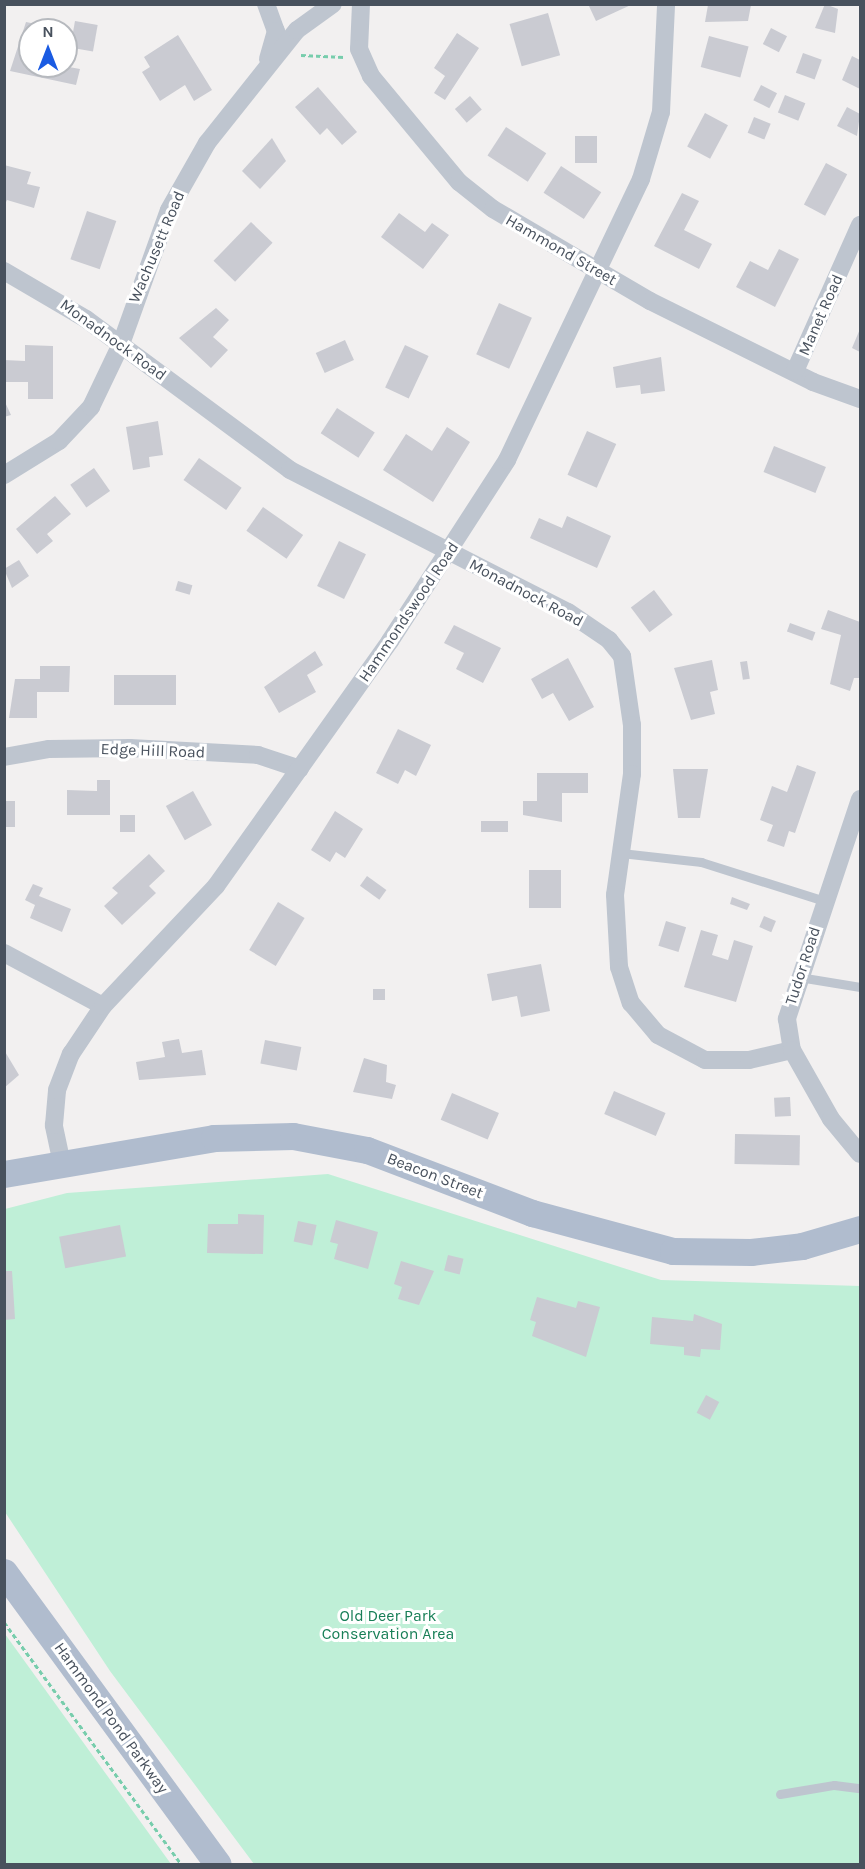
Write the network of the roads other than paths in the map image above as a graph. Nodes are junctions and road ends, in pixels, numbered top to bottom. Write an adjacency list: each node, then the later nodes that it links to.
1 (266, 4): 5 (street, Wachusett Road)
2 (333, 4): 5 (street, Wachusett Road)
3 (361, 4): 8 (street, Hammond Street)
4 (666, 4): 8 (street, Hammondswood Road)
5 (265, 67): 9 (street, Wachusett Road)
6 (861, 225): 10 (street, Manet Road)
7 (4, 271): 9 (street, Monadnock Road)
8 (599, 273): 10 (street, Hammond Street); 13 (street, Hammondswood Road)
9 (121, 344): 12 (street, Wachusett Road); 13 (street, Monadnock Road)
10 (795, 371): 11 (street, Hammond Street)
11 (861, 399)
12 (4, 475)
13 (451, 553): 15 (street, Hammondswood Road); 17 (street, Monadnock Road)
14 (4, 757): 15 (street, Edge Hill Road)
15 (300, 769): 22 (street, Hammondswood Road)
16 (861, 799): 18 (street, Tudor Road)
17 (621, 853): 18 (lane); 23 (street, Monadnock Road)
18 (825, 901): 20 (street, Tudor Road)
19 (4, 953): 22 (street)
20 (799, 977): 21 (lane); 23 (street, Tudor Road)
21 (861, 987)
22 (103, 1006): 25 (street, Hammondswood Road)
23 (792, 1050): 24 (street, Tudor Road)
24 (861, 1154)
25 (62, 1164): 26 (main road, Beacon Street); 27 (main road, Beacon Street)
26 (4, 1174)
27 (861, 1229)
28 (4, 1572): 31 (main road, Hammond Pond Parkway)
29 (861, 1788): 30 (lane)
30 (780, 1794)
31 (218, 1864)

